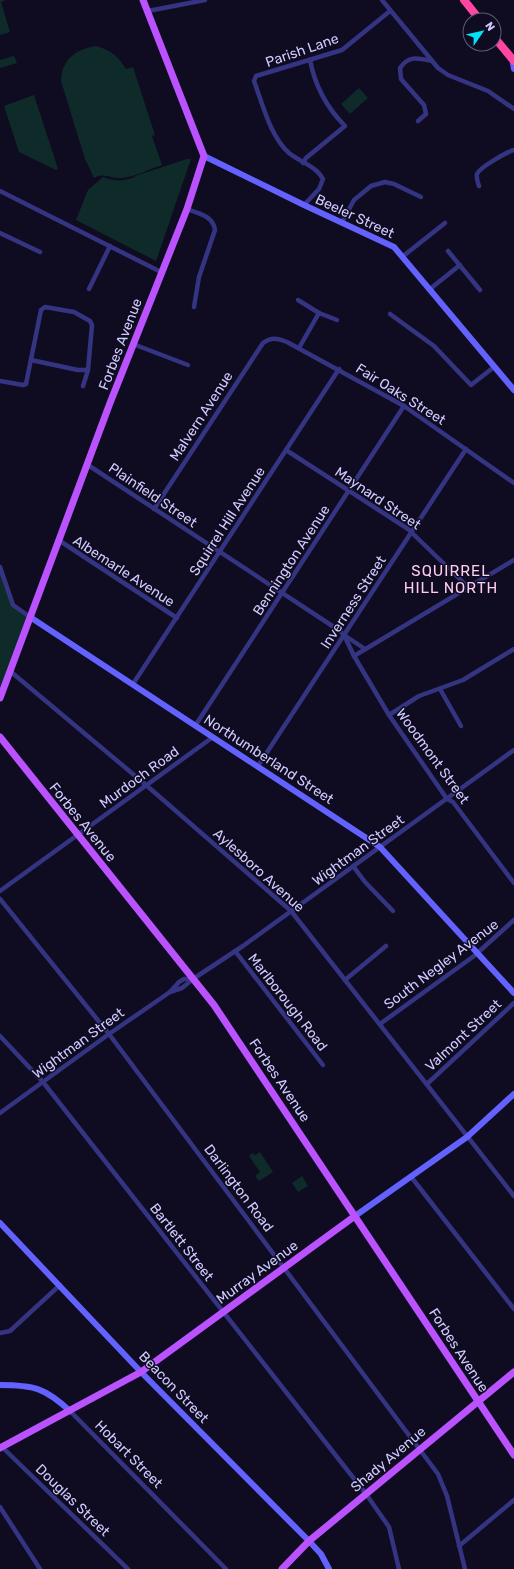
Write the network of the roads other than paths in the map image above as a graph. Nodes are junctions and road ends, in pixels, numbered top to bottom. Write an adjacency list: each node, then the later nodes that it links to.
1 (143, 0): 5 (main road)
2 (205, 0): 5 (street)
3 (382, 0): 6 (street)
4 (464, 0): 7 (highway)
5 (148, 11): 16 (main road)
6 (390, 11): 10 (street, Parish Lane); 11 (street)
7 (474, 12)
8 (502, 46): 9 (highway)
9 (513, 59): 12 (street)
10 (310, 60): 17 (street); 17 (street, Parish Lane)
11 (432, 61): 13 (street); 14 (street)
12 (514, 69)
13 (514, 109)
14 (418, 121)
15 (514, 150): 18 (street)
16 (204, 156): 21 (street, Beeler Street); 22 (main road, Forbes Avenue)
17 (303, 163): 21 (street)
18 (479, 186)
19 (0, 191): 26 (street)
20 (421, 197): 23 (street)
21 (304, 205): 23 (street, Beeler Street)
22 (186, 209): 31 (main road, Forbes Avenue); 36 (street)
23 (342, 222): 29 (street, Beeler Street)
24 (445, 223): 29 (street)
25 (0, 234): 28 (street)
26 (110, 246): 31 (street); 32 (street)
27 (448, 251): 30 (street)
28 (40, 252)
29 (402, 257): 33 (street, Beeler Street)
30 (460, 265): 33 (street); 34 (street)
31 (162, 272): 41 (main road, Forbes Avenue)
32 (89, 289)
33 (430, 289): 45 (street, Beeler Street)
34 (480, 290)
35 (298, 300): 37 (street)
36 (194, 307)
37 (319, 314): 39 (street); 42 (street)
38 (390, 314): 45 (street)
39 (337, 320)
40 (270, 338): 42 (street, Fair Oaks Street); 57 (street, Malvern Avenue)
41 (133, 344): 44 (street); 54 (main road, Forbes Avenue)
42 (299, 348): 46 (street, Fair Oaks Street)
43 (31, 360): 47 (street); 47 (street); 48 (street)
44 (188, 365)
45 (494, 367): 50 (street, Beeler Street)
46 (339, 369): 51 (street, Fair Oaks Street); 53 (street, Squirrel Hill Avenue)
47 (88, 370): 49 (street)
48 (0, 381)
49 (83, 386)
50 (514, 390)
51 (404, 406): 52 (street, Fair Oaks Street); 56 (street, Bennington Avenue)
52 (466, 449): 55 (street, Fair Oaks Street); 58 (street, Inverness Street)
53 (286, 450): 56 (street, Maynard Street); 60 (street, Squirrel Hill Avenue)
54 (88, 465): 57 (street, Plainfield Street); 59 (main road, Forbes Avenue)
55 (514, 483)
56 (350, 490): 58 (street, Maynard Street); 64 (street, Bennington Avenue)
57 (154, 509): 60 (street, Plainfield Street)
58 (412, 532): 63 (street, Maynard Street); 67 (street, Inverness Street)
59 (60, 541): 65 (main road, Forbes Avenue); 66 (street, Albemarle Avenue)
60 (220, 553): 64 (street, Plainfield Street); 66 (street, Squirrel Hill Avenue)
61 (514, 560): 63 (street)
62 (0, 567): 65 (street, Northumberland Street)
63 (469, 588): 68 (street)
64 (283, 593): 67 (street, Plainfield Street); 76 (street, Bennington Avenue)
65 (30, 617): 71 (main road, Forbes Avenue); 72 (street, Northumberland Street)
66 (177, 618): 72 (street, Squirrel Hill Avenue)
67 (344, 635): 68 (street, Plainfield Street); 70 (street, Woodmont Street); 81 (street, Inverness Street)
68 (366, 649): 70 (street)
69 (514, 649): 73 (street)
70 (354, 656): 75 (street, Woodmont Street)
71 (10, 671): 74 (main road, Forbes Avenue); 82 (street, Aylesboro Avenue)
72 (133, 684): 76 (street, Northumberland Street)
73 (440, 689): 75 (street); 77 (street)
74 (1, 695)
75 (389, 715): 83 (street, Woodmont Street)
76 (195, 726): 79 (street, Northumberland Street)
77 (461, 726)
78 (0, 737): 84 (main road, Forbes Avenue)
79 (213, 737): 81 (street, Northumberland Street); 82 (street, Murdoch Road)
80 (514, 750): 83 (street, Wightman Street)
81 (258, 766): 85 (street, Northumberland Street)
82 (146, 785): 84 (street, Murdoch Road); 90 (street, Aylesboro Avenue)
83 (447, 798): 85 (street, Wightman Street); 87 (street, Woodmont Street)
84 (77, 834): 88 (street, Murdoch Road); 96 (main road, Forbes Avenue)
85 (380, 847): 86 (street, Wightman Street); 95 (street, Northumberland Street)
86 (354, 866): 90 (street, Wightman Street); 91 (street)
87 (514, 883)
88 (0, 891)
89 (0, 899): 101 (street, Darlington Road)
90 (291, 911): 94 (street, Wightman Street); 97 (street, Aylesboro Avenue)
91 (393, 911)
92 (514, 920): 95 (street, South Negley Avenue)
93 (386, 946): 97 (street)
94 (235, 951): 96 (street, Wightman Street); 103 (street, Marlborough Road)
95 (478, 953): 98 (street, Northumberland Street); 100 (street, South Negley Avenue)
96 (193, 979): 101 (street, Wightman Street); 111 (main road, Forbes Avenue)
97 (345, 980): 100 (street, Aylesboro Avenue)
98 (514, 993)
99 (514, 1003): 105 (street, Valmont Street)
100 (380, 1024): 105 (street, Aylesboro Avenue)
101 (109, 1034): 104 (street, Wightman Street); 113 (street, Darlington Road)
102 (0, 1036): 104 (street, Bartlett Street)
103 (323, 1065)
104 (43, 1082): 107 (street, Wightman Street); 116 (street, Bartlett Street)
105 (427, 1084): 108 (street, Aylesboro Avenue)
106 (514, 1094): 108 (street, Murray Avenue)
107 (0, 1113)
108 (467, 1137): 109 (street, Murray Avenue); 110 (street, Aylesboro Avenue)
109 (412, 1178): 111 (street, Murray Avenue); 115 (street)
110 (514, 1196)
111 (355, 1216): 113 (main road, Murray Avenue); 121 (main road, Forbes Avenue)
112 (0, 1223): 114 (street, Beacon Street)
113 (286, 1268): 116 (main road, Murray Avenue); 124 (street, Darlington Road)
114 (60, 1286): 117 (street); 118 (street, Beacon Street)
115 (514, 1309)
116 (224, 1313): 118 (main road, Murray Avenue); 126 (street, Bartlett Street)
117 (0, 1333)
118 (141, 1372): 122 (main road, Murray Avenue); 129 (street, Beacon Street)
119 (514, 1372): 121 (main road, Shady Avenue)
120 (0, 1385): 122 (street, Hobart Street)
121 (477, 1401): 124 (main road, Shady Avenue); 125 (main road, Forbes Avenue)
122 (70, 1411): 123 (main road, Murray Avenue); 133 (street, Hobart Street)
123 (1, 1448): 132 (street, Douglas Street)
124 (421, 1449): 126 (main road, Shady Avenue); 130 (street, Darlington Road)
125 (514, 1455)
126 (366, 1494): 129 (main road, Shady Avenue); 136 (street, Bartlett Street)
127 (514, 1500): 130 (street)
128 (0, 1507): 131 (street)
129 (309, 1541): 134 (main road, Shady Avenue); 135 (street, Beacon Street)
130 (459, 1546): 137 (street, Darlington Road)
131 (40, 1569)
132 (128, 1569)
133 (226, 1569)
134 (282, 1569)
135 (329, 1569)
136 (399, 1569)
137 (465, 1569)

